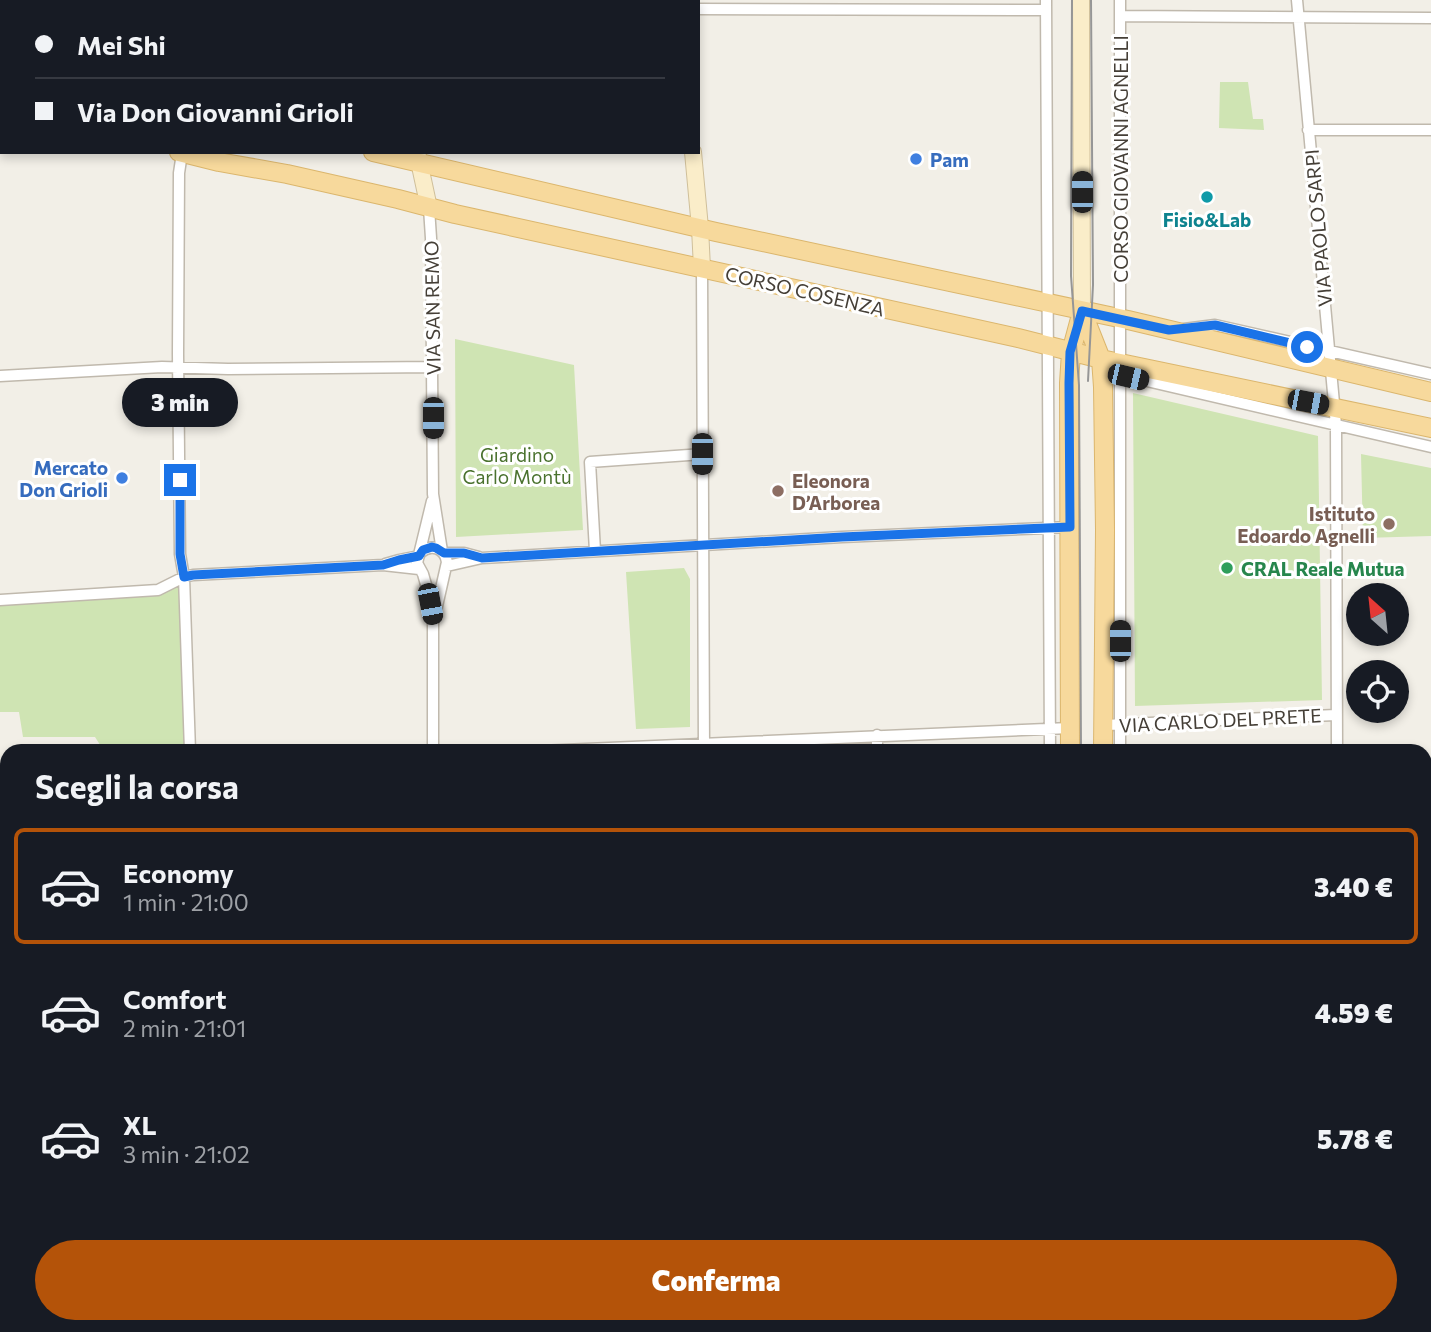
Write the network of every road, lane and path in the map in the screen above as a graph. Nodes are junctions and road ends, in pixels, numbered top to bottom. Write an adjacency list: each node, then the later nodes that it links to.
1 (1081, 0): 21 (main road, CORSO GIOVANNI AGNELLI)
2 (1120, 0): 7 (street, CORSO GIOVANNI AGNELLI)
3 (1297, 0): 8 (street, VIA PAOLO SARPI)
4 (866, 5): 5 (street); 6 (street)
5 (1046, 5): 20 (street, CORSO GIOVANNI AGNELLI)
6 (700, 9)
7 (1120, 16): 8 (street); 22 (street, CORSO GIOVANNI AGNELLI)
8 (1298, 16): 9 (street); 10 (street, VIA PAOLO SARPI)
9 (1431, 18)
10 (1308, 130): 11 (street); 24 (street, VIA PAOLO SARPI)
11 (1431, 130)
12 (181, 154): 27 (street)
13 (186, 154): 17 (main road, CORSO COSENZA)
14 (388, 154): 16 (main road, CORSO COSENZA)
15 (693, 154): 18 (main road)
16 (419, 158): 17 (main road, VIA SAN REMO); 18 (main road, CORSO COSENZA)
17 (429, 208): 19 (main road, CORSO COSENZA); 26 (street, VIA SAN REMO)
18 (701, 228): 19 (main road); 20 (main road, CORSO COSENZA)
19 (702, 268): 23 (main road, CORSO COSENZA); 34 (street)
20 (1047, 303): 21 (main road, CORSO COSENZA); 23 (street, CORSO GIOVANNI AGNELLI)
21 (1082, 311): 22 (main road, CORSO COSENZA); 23 (main road, CORSO GIOVANNI AGNELLI); 25 (main road, CORSO GIOVANNI AGNELLI)
22 (1120, 318): 24 (main road, CORSO COSENZA); 25 (street, CORSO GIOVANNI AGNELLI)
23 (1058, 349): 25 (main road, CORSO COSENZA); 36 (main road, CORSO GIOVANNI AGNELLI); 37 (street, CORSO GIOVANNI AGNELLI)
24 (1330, 361): 28 (street, CORSO COSENZA); 30 (main road, CORSO COSENZA); 31 (street, VIA PAOLO SARPI)
25 (1112, 365): 31 (main road, CORSO COSENZA); 38 (street, CORSO GIOVANNI AGNELLI); 38 (main road, CORSO GIOVANNI AGNELLI)
26 (432, 367): 27 (street); 35 (street, VIA SAN REMO)
27 (178, 368): 29 (street); 47 (street)
28 (1431, 374)
29 (0, 376)
30 (1431, 392)
31 (1335, 416): 32 (main road, CORSO COSENZA); 33 (street, CORSO COSENZA); 50 (street, VIA PAOLO SARPI)
32 (1431, 428)
33 (1431, 447)
34 (702, 454): 39 (street); 40 (street)
35 (433, 495): 41 (street, VIA SAN REMO); 42 (street, VIA SAN REMO)
36 (1070, 527): 37 (street); 52 (main road, CORSO GIOVANNI AGNELLI)
37 (1049, 528): 39 (street); 53 (street, CORSO GIOVANNI AGNELLI)
38 (1112, 530): 51 (main road, CORSO GIOVANNI AGNELLI)
39 (703, 545): 40 (street); 57 (street)
40 (595, 551): 43 (street)
41 (443, 552): 42 (street); 43 (street); 45 (street)
42 (420, 555): 44 (street); 46 (street)
43 (482, 558): 45 (street)
44 (383, 565): 46 (street); 47 (street)
45 (446, 567): 46 (street); 49 (street)
46 (421, 571): 49 (street)
47 (184, 577): 48 (street); 55 (street)
48 (0, 600)
49 (433, 621): 56 (street)
50 (1336, 715): 51 (street, VIA CARLO DEL PRETE); 64 (street, VIA PAOLO SARPI)
51 (1112, 725): 62 (main road, CORSO GIOVANNI AGNELLI); 63 (street, CORSO GIOVANNI AGNELLI)
52 (1070, 728): 53 (street); 61 (main road, CORSO GIOVANNI AGNELLI)
53 (1050, 729): 54 (street); 60 (street, CORSO GIOVANNI AGNELLI)
54 (877, 736): 58 (street); 59 (street)
55 (190, 744)
56 (433, 744)
57 (704, 744)
58 (751, 744)
59 (877, 744)
60 (1050, 744)
61 (1070, 744)
62 (1105, 744)
63 (1119, 744)
64 (1337, 744)

